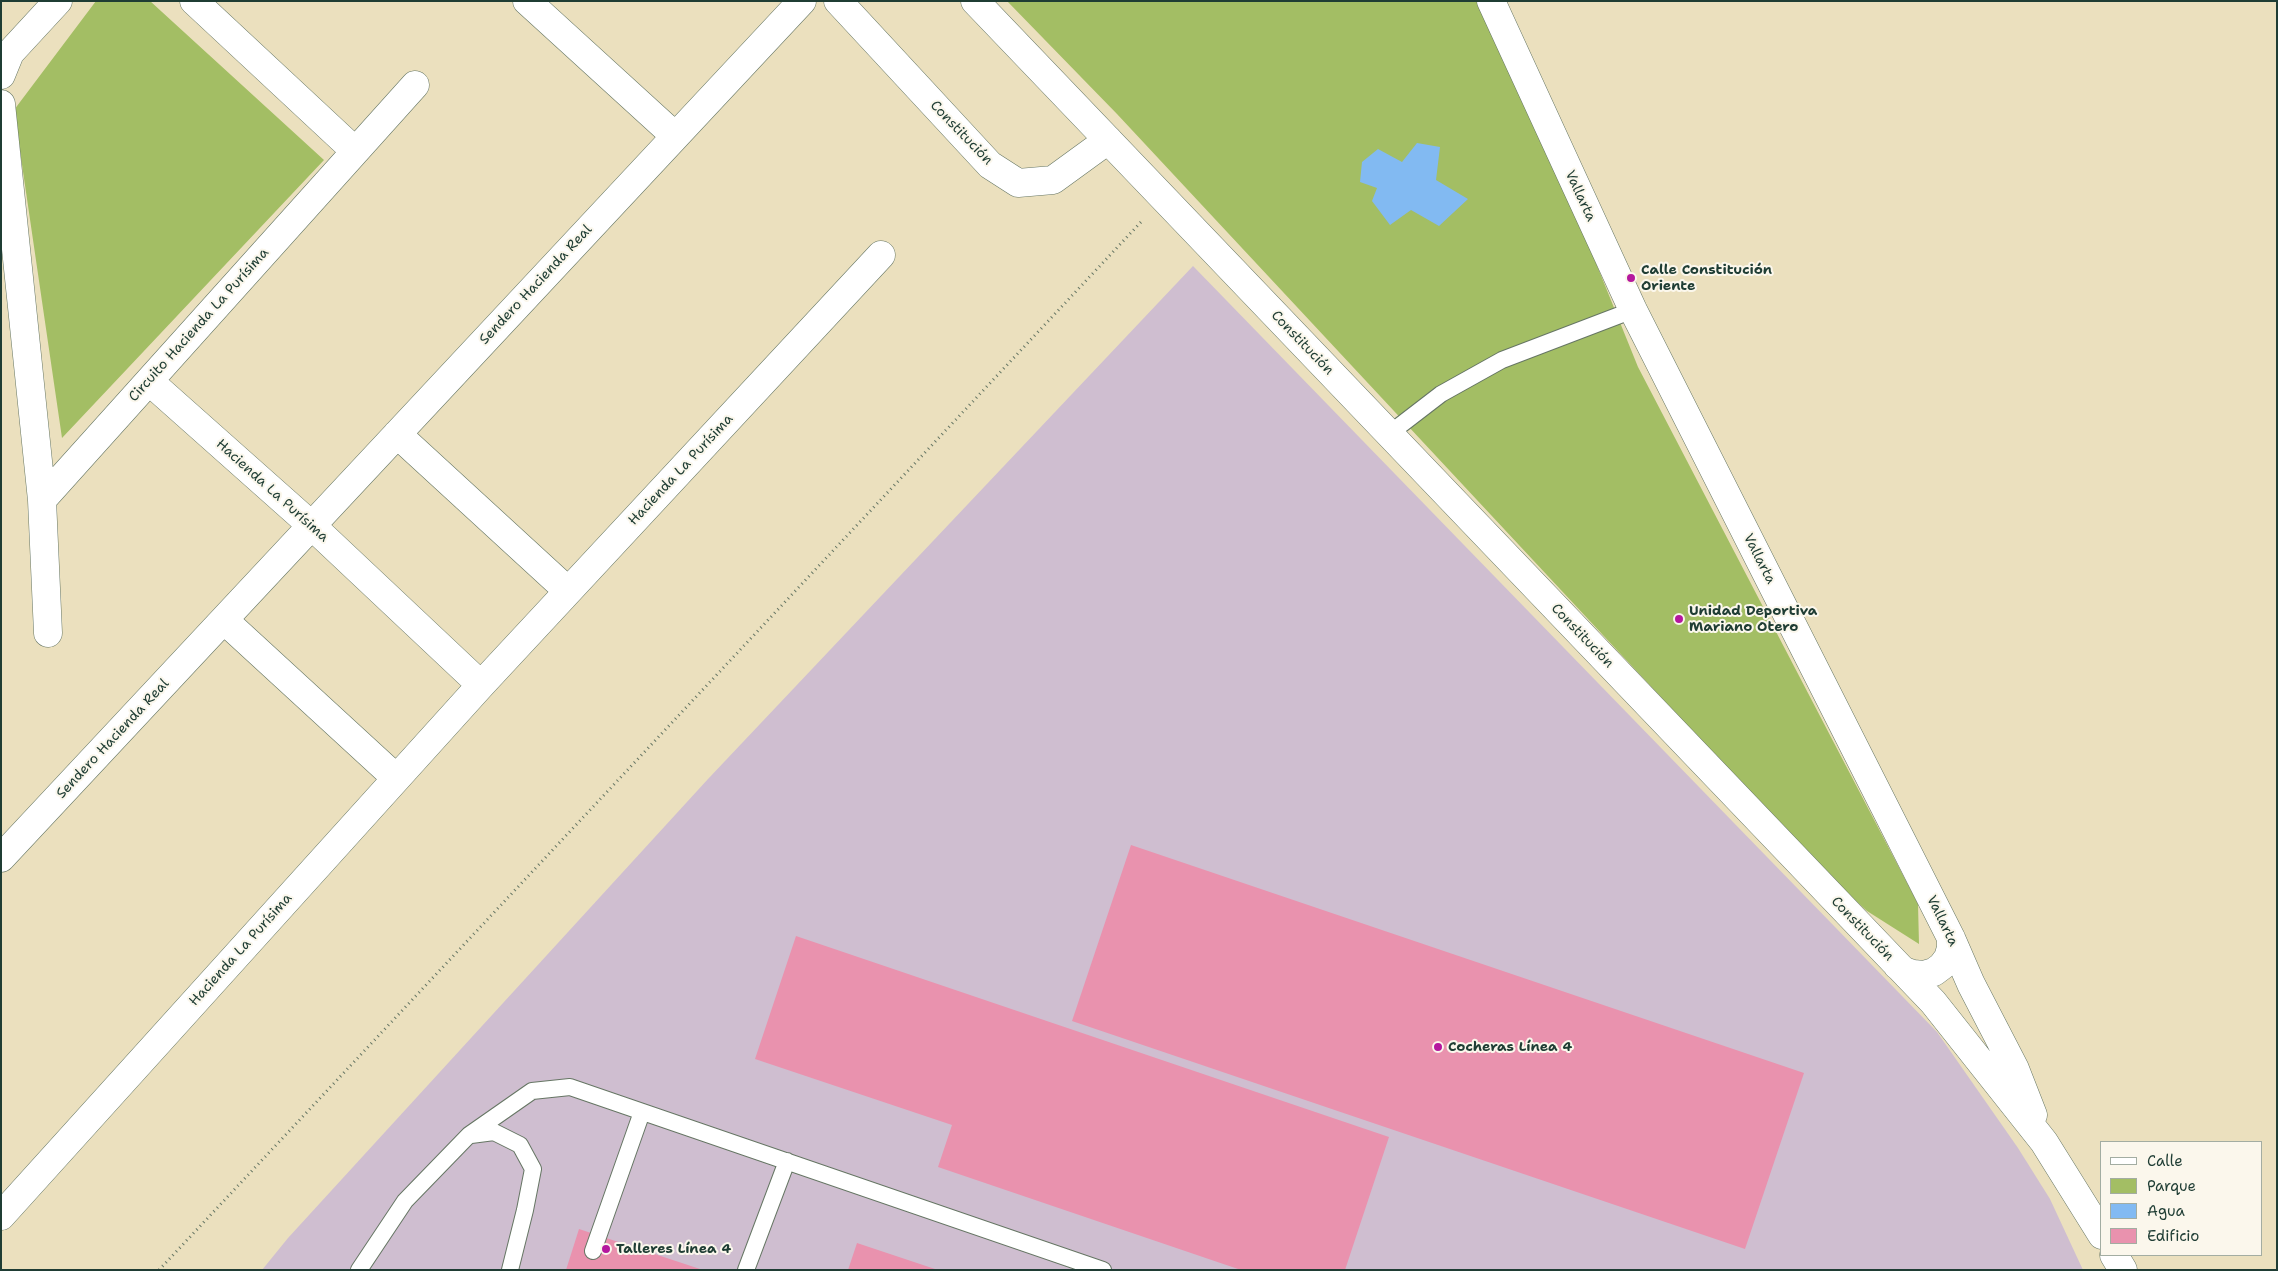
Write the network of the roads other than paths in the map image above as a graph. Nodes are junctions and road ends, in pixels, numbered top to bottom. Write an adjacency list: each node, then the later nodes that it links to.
1 (58, 1): 8 (street)
2 (194, 1): 13 (street)
3 (527, 1): 11 (street)
4 (802, 1): 11 (street, Sendero Hacienda Real)
5 (838, 1): 12 (street, Constitución)
6 (975, 1): 12 (street, Constitución)
7 (1491, 1): 15 (street, Vallarta)
8 (1, 75)
9 (415, 85): 13 (street, Circuito Hacienda La Purísima)
10 (1, 104): 19 (street)
11 (675, 136): 17 (street, Sendero Hacienda Real)
12 (1108, 140): 18 (street, Constitución)
13 (355, 151): 16 (street, Circuito Hacienda La Purísima)
14 (881, 255): 21 (street, Hacienda La Purísima)
15 (1633, 310): 18 (lane); 27 (street, Vallarta)
16 (150, 381): 19 (street, Circuito Hacienda La Purísima); 20 (street, Hacienda La Purísima)
17 (397, 434): 20 (street, Sendero Hacienda Real); 21 (street)
18 (1389, 434): 28 (street, Constitución)
19 (42, 500): 23 (street)
20 (311, 525): 22 (street, Sendero Hacienda Real); 24 (street, Hacienda La Purísima)
21 (568, 591): 24 (street, Hacienda La Purísima)
22 (224, 620): 25 (street); 26 (street, Sendero Hacienda Real)
23 (48, 633)
24 (481, 685): 25 (street, Hacienda La Purísima)
25 (396, 778): 33 (street, Hacienda La Purísima)
26 (1, 858)
27 (1951, 938): 28 (street); 31 (street, Vallarta)
28 (1896, 964): 31 (street, Constitución)
29 (642, 1112): 30 (lane); 32 (lane); 35 (lane)
30 (469, 1135): 37 (lane); 38 (lane)
31 (2044, 1142): 34 (street)
32 (787, 1161): 39 (lane); 40 (lane)
33 (1, 1216)
34 (2100, 1232)
35 (593, 1251)
36 (2115, 1256): 41 (street)
37 (359, 1270)
38 (510, 1270)
39 (746, 1270)
40 (1103, 1270)
41 (2124, 1270)

